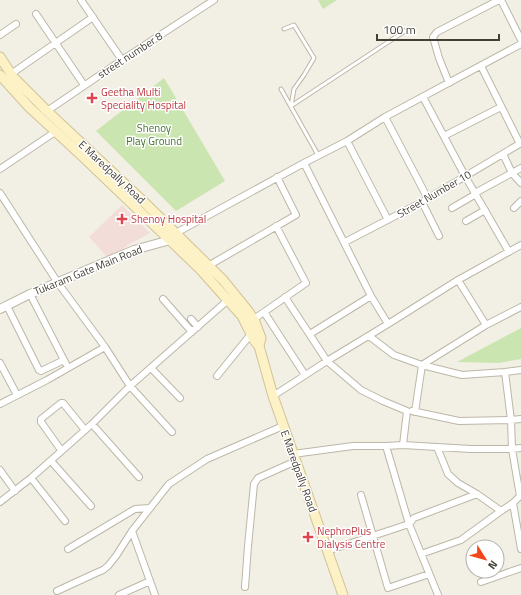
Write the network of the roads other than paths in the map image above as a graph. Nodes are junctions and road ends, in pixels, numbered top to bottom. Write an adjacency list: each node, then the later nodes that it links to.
1 (81, 0): 5 (street)
2 (214, 0): 14 (street, street number 8)
3 (500, 0): 10 (street); 18 (street)
4 (36, 14): 11 (street)
5 (93, 17): 11 (street); 14 (street)
6 (16, 24): 9 (street)
7 (284, 29): 22 (lane)
8 (408, 29): 22 (lane)
9 (0, 35)
10 (521, 40)
11 (55, 43): 16 (street); 19 (street)
12 (521, 44): 15 (street)
13 (0, 57): 16 (main road, E Maredpally Road)
14 (122, 60): 19 (street, street number 8)
15 (481, 66): 18 (street); 23 (street)
16 (11, 74): 24 (main road, E Maredpally Road)
17 (0, 75): 26 (main road, E Maredpally Road)
18 (449, 83): 21 (street)
19 (84, 85): 24 (street, street number 8)
20 (281, 89): 22 (lane)
21 (423, 97): 25 (street); 27 (street)
22 (291, 106): 31 (lane)
23 (502, 107): 27 (street); 29 (street)
24 (47, 111): 35 (main road, E Maredpally Road)
25 (385, 117): 28 (street); 42 (street)
26 (55, 132): 34 (street); 35 (main road, E Maredpally Road)
27 (444, 136): 37 (street)
28 (347, 140): 31 (street); 48 (street)
29 (520, 144): 30 (street, Street Number 10)
30 (503, 154): 36 (street); 37 (street, Street Number 10)
31 (318, 155): 32 (street)
32 (304, 162): 38 (street); 53 (street)
33 (521, 168): 36 (street)
34 (0, 169)
35 (107, 173): 51 (main road, E Maredpally Road)
36 (512, 173): 39 (street); 40 (street)
37 (465, 176): 40 (street); 42 (street, Street Number 10)
38 (277, 177): 50 (street); 51 (street)
39 (521, 183)
40 (475, 194): 45 (street); 47 (street)
41 (1, 197): 58 (street)
42 (428, 199): 43 (street, Street Number 10)
43 (422, 202): 48 (street, Street Number 10); 52 (street)
44 (521, 202): 46 (street)
45 (452, 208)
46 (514, 208)
47 (484, 210): 49 (street); 55 (street)
48 (388, 220): 53 (street, Street Number 10)
49 (466, 221)
50 (276, 226): 56 (street); 61 (street)
51 (173, 236): 56 (main road, E Maredpally Road); 58 (street, Tukaram Gate Main Road); 63 (main road, E Maredpally Road)
52 (439, 236)
53 (345, 242): 60 (street)
54 (521, 245): 55 (street)
55 (508, 252): 57 (street)
56 (208, 266): 67 (main road, E Maredpally Road)
57 (458, 280): 68 (street); 69 (street)
58 (58, 282): 59 (street, Tukaram Gate Main Road); 75 (street)
59 (30, 294): 64 (street, Tukaram Gate Main Road); 76 (street)
60 (372, 296): 68 (street); 72 (street)
61 (285, 297): 66 (street); 72 (street)
62 (163, 299): 70 (street)
63 (228, 300): 70 (street); 71 (main road, E Maredpally Road)
64 (4, 307): 76 (street)
65 (521, 307): 69 (street)
66 (264, 312): 67 (street); 84 (street)
67 (254, 319): 74 (main road, E Maredpally Road)
68 (388, 324): 73 (street)
69 (486, 325): 79 (street)
70 (190, 330): 81 (street)
71 (251, 334): 74 (main road, E Maredpally Road); 85 (street)
72 (310, 334): 77 (street)
73 (368, 336): 77 (street); 79 (street)
74 (259, 346): 88 (main road, E Maredpally Road)
75 (105, 347): 80 (street); 86 (street)
76 (64, 360): 80 (street)
77 (327, 361): 84 (street); 91 (street)
78 (0, 363): 87 (street)
79 (422, 365): 83 (street); 92 (street)
80 (68, 368): 87 (street)
81 (150, 368): 86 (street); 89 (street)
82 (521, 370): 83 (street)
83 (505, 372): 94 (street)
84 (305, 375): 88 (street)
85 (217, 376)
86 (130, 386): 95 (street); 98 (street)
87 (17, 395): 90 (street)
88 (273, 396): 96 (main road, E Maredpally Road)
89 (180, 398)
90 (0, 404)
91 (407, 411): 92 (street); 99 (street)
92 (415, 412): 94 (street)
93 (521, 419): 94 (street)
94 (511, 420): 103 (street)
95 (92, 424): 97 (street); 108 (street)
96 (283, 426): 105 (main road, E Maredpally Road); 117 (street)
97 (85, 430): 104 (street); 104 (street)
98 (172, 432)
99 (403, 445): 100 (street); 101 (street)
100 (386, 446): 105 (street); 120 (street)
101 (438, 447): 103 (street); 111 (street)
102 (521, 448): 103 (street)
103 (512, 449): 113 (street)
104 (62, 450): 106 (street)
105 (294, 458): 125 (main road, E Maredpally Road); 131 (street)
106 (51, 461): 109 (street); 116 (street)
107 (0, 470): 110 (street)
108 (139, 477)
109 (31, 478): 110 (street); 119 (street)
110 (15, 491): 114 (street)
111 (477, 494): 118 (street); 120 (street)
112 (361, 495): 122 (street)
113 (521, 495): 115 (street)
114 (0, 502)
115 (513, 503): 118 (street); 124 (street)
116 (91, 506)
117 (150, 508): 121 (street); 123 (street)
118 (501, 511): 126 (street)
119 (65, 521)
120 (409, 524): 122 (street); 126 (street)
121 (132, 531): 129 (street); 132 (street)
122 (373, 537): 125 (street); 128 (street)
123 (68, 549)
124 (521, 549)
125 (327, 551): 135 (main road, E Maredpally Road)
126 (421, 554): 128 (street)
127 (521, 568): 130 (street)
128 (429, 574): 136 (street)
129 (150, 581): 133 (street); 134 (street)
130 (481, 582)
131 (245, 587)
132 (57, 591)
133 (154, 594)
134 (119, 595)
135 (343, 595)
136 (438, 595)

